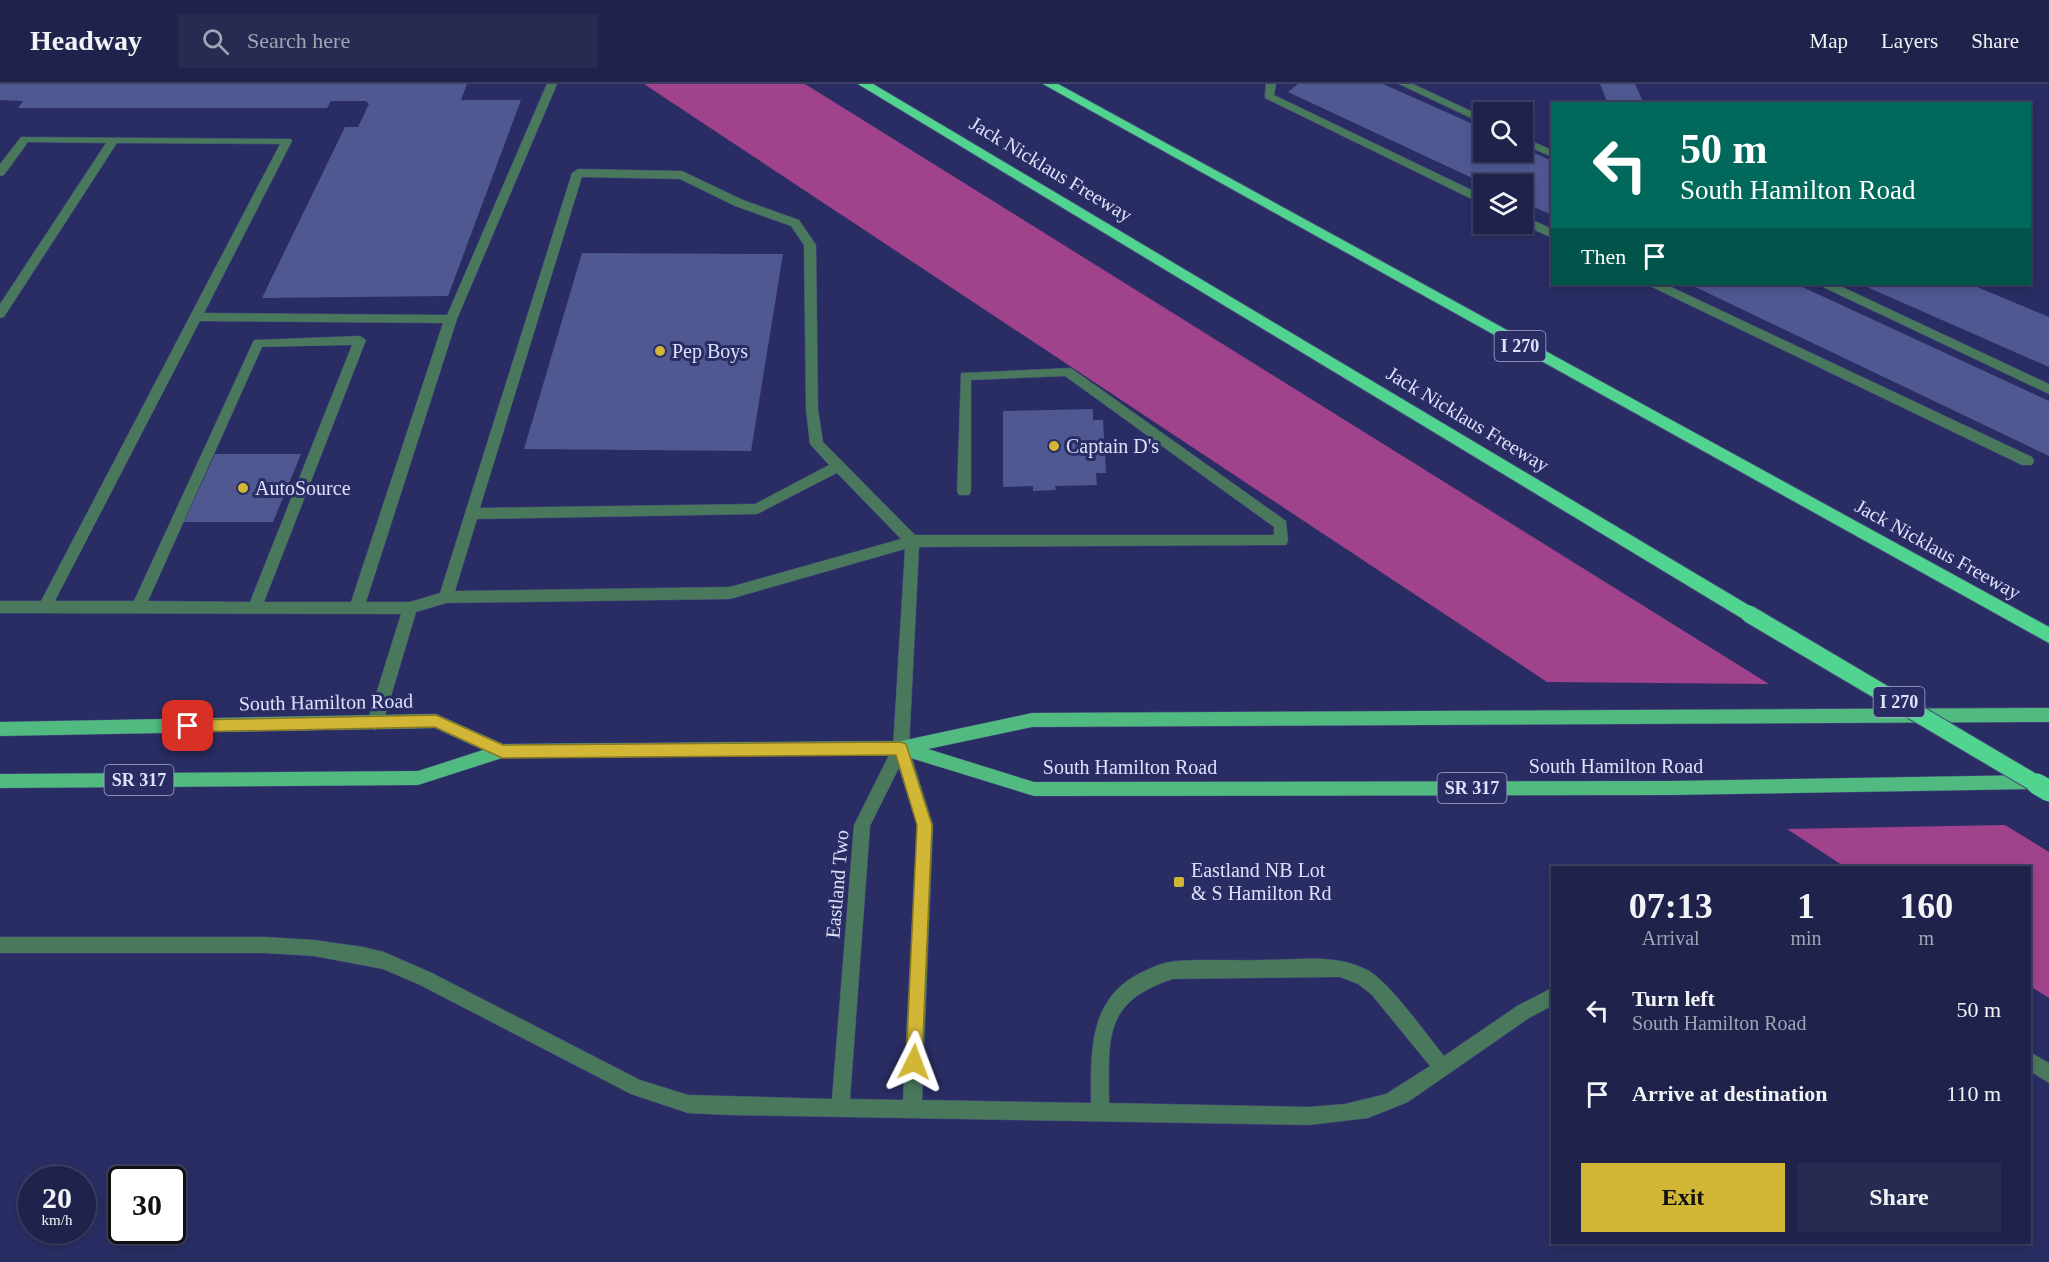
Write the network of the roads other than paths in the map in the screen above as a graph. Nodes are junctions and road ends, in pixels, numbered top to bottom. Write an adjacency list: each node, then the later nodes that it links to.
1 (552, 84): 18 (street)
2 (864, 84): 40 (highway, Jack Nicklaus Freeway / I 270, bridge)
3 (1049, 84): 32 (highway, Jack Nicklaus Freeway / I 270)
4 (1271, 84): 11 (street)
5 (1404, 84): 6 (street)
6 (1473, 116)
7 (114, 139): 10 (street); 16 (street); 17 (street)
8 (1533, 145): 9 (street)
9 (1551, 154)
10 (0, 172)
11 (1473, 196)
12 (1533, 224): 13 (street)
13 (1551, 234)
14 (1658, 285): 20 (street)
15 (1829, 285): 19 (street)
16 (0, 315)
17 (196, 316): 18 (street); 29 (street)
18 (451, 319): 30 (street)
19 (2049, 389)
20 (2027, 461)
21 (838, 466): 23 (street); 23 (street); 24 (street)
22 (964, 491): 24 (street)
23 (472, 514): 25 (street)
24 (912, 541): 25 (street); 36 (street)
25 (446, 597): 31 (street)
26 (139, 606): 27 (street); 27 (street); 29 (street)
27 (255, 606): 30 (street)
28 (0, 607): 29 (street)
29 (45, 607)
30 (357, 607): 31 (street)
31 (410, 608): 34 (street)
32 (2049, 636)
33 (2049, 715): 36 (main road, South Hamilton Road / SR 317)
34 (375, 723): 35 (main road, South Hamilton Road / SR 317); 37 (main road, South Hamilton Road / SR 317)
35 (0, 729)
36 (901, 748): 37 (main road, South Hamilton Road / SR 317); 39 (main road, South Hamilton Road / SR 317); 46 (street, Eastland Two); 47 (street)
37 (502, 751): 38 (main road, South Hamilton Road / SR 317)
38 (0, 781)
39 (2049, 783)
40 (2049, 791)
41 (0, 945): 46 (street)
42 (1551, 998): 44 (street)
43 (2031, 1062): 45 (street)
44 (1443, 1068): 48 (street); 48 (street)
45 (2049, 1074)
46 (840, 1108): 47 (street)
47 (912, 1109): 48 (street)
48 (1100, 1112)

